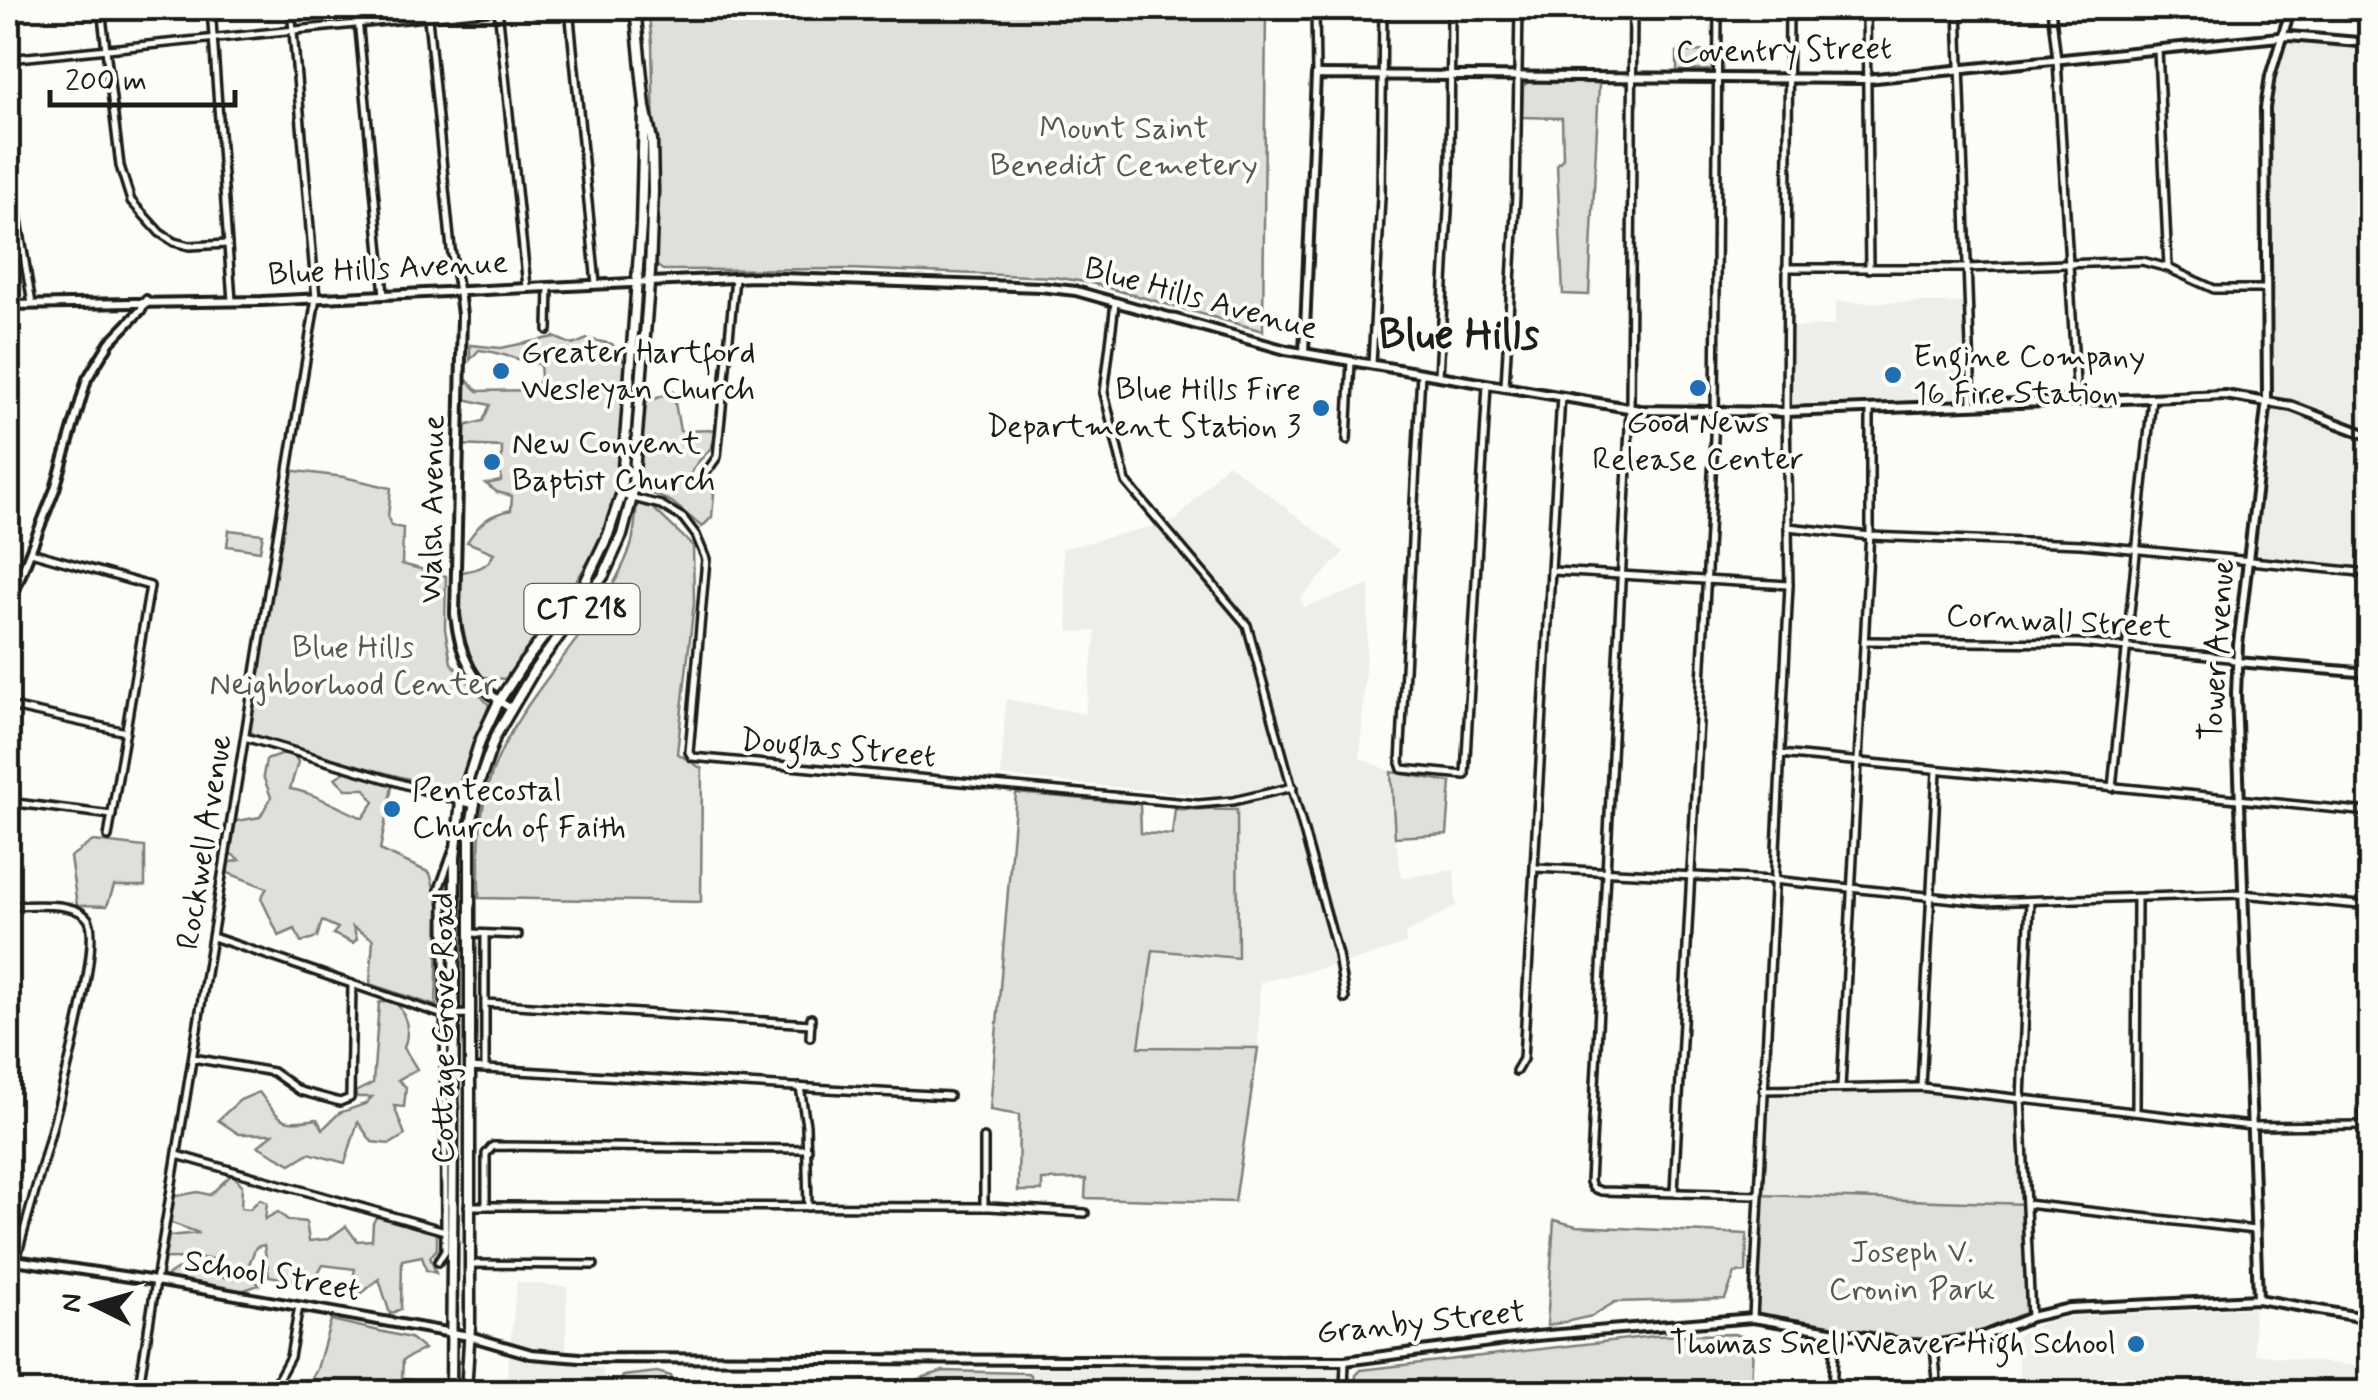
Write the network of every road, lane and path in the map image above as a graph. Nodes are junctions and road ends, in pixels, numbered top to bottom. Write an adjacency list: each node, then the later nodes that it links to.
1 (101, 8): 27 (street)
2 (211, 8): 25 (street)
3 (291, 8): 23 (street, Rockwell Avenue)
4 (356, 8): 22 (street)
5 (428, 8): 21 (street)
6 (499, 8): 7 (street); 21 (street); 53 (street)
7 (514, 8)
8 (569, 8): 51 (street)
9 (635, 8): 40 (main road, Cottage Grove Road / CT 218)
10 (1316, 8): 32 (street)
11 (1383, 8): 33 (street)
12 (1451, 8): 34 (street)
13 (1519, 8): 35 (street)
14 (1633, 8): 36 (street)
15 (1718, 8): 37 (street)
16 (1789, 8): 38 (street)
17 (1866, 8): 39 (street)
18 (1958, 8): 31 (street)
19 (2051, 8): 30 (street)
20 (2291, 8): 24 (main road, Tower Avenue)
21 (428, 16): 22 (street); 55 (street)
22 (358, 23): 23 (street); 56 (street)
23 (293, 30): 25 (street); 57 (street, Rockwell Avenue)
24 (2282, 37): 26 (main road, Coventry Street); 28 (main road, Coventry Street); 54 (main road, Tower Avenue)
25 (215, 38): 27 (street); 42 (street)
26 (2370, 43)
27 (108, 48): 29 (street); 42 (street)
28 (2158, 50): 30 (main road, Coventry Street); 46 (street)
29 (8, 59)
30 (2057, 60): 31 (main road, Coventry Street); 43 (street)
31 (1961, 69): 39 (main road, Coventry Street); 45 (street)
32 (1316, 75): 33 (main road, Coventry Street); 64 (main road)
33 (1384, 75): 34 (main road, Coventry Street); 66 (street)
34 (1450, 76): 35 (main road, Coventry Street); 68 (street)
35 (1518, 76): 36 (main road, Coventry Street); 70 (street)
36 (1633, 77): 37 (main road, Coventry Street); 76 (street)
37 (1718, 78): 38 (main road, Coventry Street); 78 (street)
38 (1788, 78): 39 (main road, Coventry Street); 44 (street)
39 (1866, 79): 47 (street)
40 (645, 107): 49 (main road, Cottage Grove Road / CT 218); 50 (main road, Cottage Grove Road / CT 218)
41 (8, 160): 61 (street)
42 (228, 244): 60 (street)
43 (2069, 263): 45 (street); 46 (street); 73 (street)
44 (1786, 268): 47 (street); 79 (street)
45 (1966, 268): 47 (street); 75 (street)
46 (2168, 268): 54 (street)
47 (1869, 269)
48 (734, 278): 50 (main road, Blue Hills Avenue); 59 (main road, Blue Hills Avenue); 82 (street)
49 (637, 281): 50 (main road, Blue Hills Avenue); 51 (main road, Blue Hills Avenue); 83 (main road, Cottage Grove Road / CT 218)
50 (649, 282): 84 (main road, Cottage Grove Road / CT 218)
51 (596, 284): 52 (main road, Blue Hills Avenue)
52 (549, 286): 53 (main road, Blue Hills Avenue); 63 (street)
53 (527, 287): 55 (main road, Blue Hills Avenue)
54 (2266, 289): 74 (main road, Tower Avenue)
55 (459, 291): 56 (main road, Blue Hills Avenue); 102 (main road, Walsh Avenue)
56 (384, 295): 57 (main road, Blue Hills Avenue)
57 (316, 298): 60 (main road, Blue Hills Avenue); 106 (street, Rockwell Avenue)
58 (146, 300): 60 (main road, Blue Hills Avenue); 61 (main road, Blue Hills Avenue); 88 (main road)
59 (1115, 300): 64 (main road, Blue Hills Avenue); 111 (street)
60 (232, 301)
61 (32, 304): 62 (main road, Blue Hills Avenue)
62 (8, 305)
63 (548, 330)
64 (1304, 353): 65 (main road, Blue Hills Avenue)
65 (1351, 361): 66 (main road, Blue Hills Avenue); 81 (street)
66 (1372, 364): 67 (main road, Blue Hills Avenue)
67 (1421, 372): 68 (main road, Blue Hills Avenue); 69 (street)
68 (1439, 376): 69 (main road, Blue Hills Avenue)
69 (1487, 383): 70 (main road, Blue Hills Avenue)
70 (1505, 386): 71 (main road, Blue Hills Avenue)
71 (1562, 396): 76 (main road, Blue Hills Avenue); 90 (street)
72 (2152, 398): 73 (main road, Blue Hills Avenue); 74 (main road, Blue Hills Avenue); 87 (street)
73 (2076, 400): 75 (main road, Blue Hills Avenue)
74 (2267, 400): 80 (main road, Blue Hills Avenue); 89 (main road, Tower Avenue)
75 (1972, 404): 77 (main road, Blue Hills Avenue)
76 (1630, 408): 78 (main road, Blue Hills Avenue); 92 (street)
77 (1870, 409): 79 (main road, Blue Hills Avenue); 86 (street)
78 (1715, 412): 79 (main road, Blue Hills Avenue); 94 (street)
79 (1786, 412): 85 (street)
80 (2370, 436)
81 (1347, 440)
82 (705, 474)
83 (621, 495): 84 (street, Douglas Street); 102 (main road, Cottage Grove Road / CT 218)
84 (632, 498): 104 (main road, Cottage Grove Road / CT 218); 111 (street, Douglas Street)
85 (1788, 527): 86 (street); 96 (street)
86 (1870, 536): 87 (street); 98 (street)
87 (2137, 549): 89 (street); 99 (street)
88 (31, 552): 95 (main road); 105 (street)
89 (2248, 561): 91 (street); 100 (main road, Tower Avenue)
90 (1553, 571): 92 (street); 121 (street)
91 (2370, 573)
92 (1621, 574): 94 (street); 122 (street)
93 (8, 578): 95 (street)
94 (1706, 579): 96 (street); 123 (street)
95 (19, 581): 97 (main road)
96 (1789, 585): 108 (street)
97 (8, 608)
98 (1864, 640): 99 (street, Cornwall Street); 109 (street)
99 (2126, 647): 100 (street, Cornwall Street); 112 (street)
100 (2237, 662): 101 (main road, Cornwall Street); 113 (main road, Tower Avenue)
101 (2370, 673)
102 (498, 701): 104 (main road, Walsh Avenue); 114 (main road, Cottage Grove Road / CT 218)
103 (8, 706): 105 (street)
104 (510, 708): 116 (main road, Cottage Grove Road / CT 218)
105 (126, 732): 118 (street)
106 (245, 737): 114 (street); 134 (street, Rockwell Avenue)
107 (2370, 745): 117 (street)
108 (1780, 754): 109 (street); 124 (street)
109 (1858, 762): 110 (street); 125 (street)
110 (1937, 771): 112 (street); 127 (street)
111 (1293, 786): 137 (street)
112 (2112, 788): 113 (street)
113 (2238, 800): 117 (street); 126 (main road, Tower Avenue)
114 (461, 801): 116 (street); 120 (main road, Cottage Grove Road / CT 218)
115 (8, 802): 118 (street)
116 (474, 805): 132 (main road, Cottage Grove Road / CT 218)
117 (2369, 812): 131 (street)
118 (112, 815): 119 (street)
119 (108, 837)
120 (457, 841): 139 (street, Cottage Grove Road); 140 (main road, Cottage Grove Road / CT 218)
121 (1536, 868): 122 (street); 146 (street)
122 (1605, 871): 123 (street); 161 (street)
123 (1690, 876): 124 (street); 161 (street)
124 (1773, 880): 125 (street); 150 (street)
125 (1852, 889): 127 (street); 149 (street)
126 (2242, 894): 128 (street); 131 (street); 155 (main road, Tower Avenue)
127 (1930, 897): 129 (street); 148 (street)
128 (2137, 898): 129 (street); 153 (street)
129 (2030, 901): 152 (street)
130 (8, 906): 171 (street)
131 (2369, 906): 154 (street)
132 (469, 932): 133 (street); 141 (main road, Cottage Grove Road / CT 218)
133 (485, 934): 135 (street); 138 (street)
134 (212, 936): 136 (street); 143 (street, Rockwell Avenue)
135 (518, 936)
136 (352, 984): 139 (street); 143 (street)
137 (1344, 999)
138 (485, 1003): 142 (street); 145 (street)
139 (443, 1014): 140 (street); 170 (street, Cottage Grove Road)
140 (455, 1014): 141 (street); 182 (main road, Cottage Grove Road / CT 218)
141 (468, 1014): 144 (main road, Cottage Grove Road / CT 218)
142 (810, 1037)
143 (192, 1058): 160 (street, Rockwell Avenue)
144 (469, 1068): 145 (street); 164 (main road, Cottage Grove Road / CT 218)
145 (486, 1068): 147 (street)
146 (1516, 1071)
147 (800, 1087): 151 (street); 157 (street)
148 (1921, 1087): 149 (street); 152 (street)
149 (1841, 1088): 150 (street)
150 (1763, 1090): 162 (street)
151 (949, 1096)
152 (2022, 1098): 153 (street); 163 (street)
153 (2136, 1111): 155 (street)
154 (2368, 1124): 155 (street); 180 (street)
155 (2251, 1126): 169 (main road, Tower Avenue)
156 (984, 1138): 158 (street)
157 (808, 1149): 165 (street); 166 (street)
158 (984, 1149): 159 (street); 167 (street)
159 (994, 1149)
160 (177, 1155): 170 (street); 175 (street, Rockwell Avenue)
161 (1674, 1192): 162 (street)
162 (1758, 1194): 179 (street)
163 (2026, 1204): 169 (street); 178 (street)
164 (468, 1206): 165 (street); 173 (main road, Cottage Grove Road / CT 218)
165 (486, 1206): 166 (street)
166 (808, 1207): 167 (street)
167 (984, 1207): 168 (street)
168 (1085, 1213)
169 (2255, 1230): 176 (main road, Tower Avenue)
170 (446, 1231): 172 (street, Cottage Grove Road)
171 (12, 1260): 175 (main road, School Street)
172 (438, 1262)
173 (469, 1264): 174 (street); 183 (main road, Cottage Grove Road / CT 218)
174 (594, 1265)
175 (156, 1281): 177 (main road, School Street); 187 (street, Rockwell Avenue)
176 (2258, 1299): 178 (main road, Granby Street); 180 (main road, Granby Street)
177 (299, 1306): 182 (main road, School Street); 188 (street)
178 (2032, 1317): 184 (main road, Granby Street)
179 (1753, 1318): 181 (main road, Granby Street); 185 (main road, Granby Street)
180 (2366, 1318)
181 (1835, 1330): 184 (main road, Granby Street); 192 (street)
182 (454, 1334): 183 (main road, School Street); 186 (main road, Cottage Grove Road / CT 218)
183 (469, 1336): 185 (main road, Granby Street); 190 (main road, Cottage Grove Road / CT 218)
184 (1934, 1344): 193 (street)
185 (1345, 1361): 191 (street)
186 (451, 1389): 189 (street, Cottage Grove Road)
187 (138, 1392)
188 (271, 1392)
189 (442, 1392)
190 (466, 1392)
191 (1344, 1392)
192 (1832, 1392)
193 (1938, 1392)

